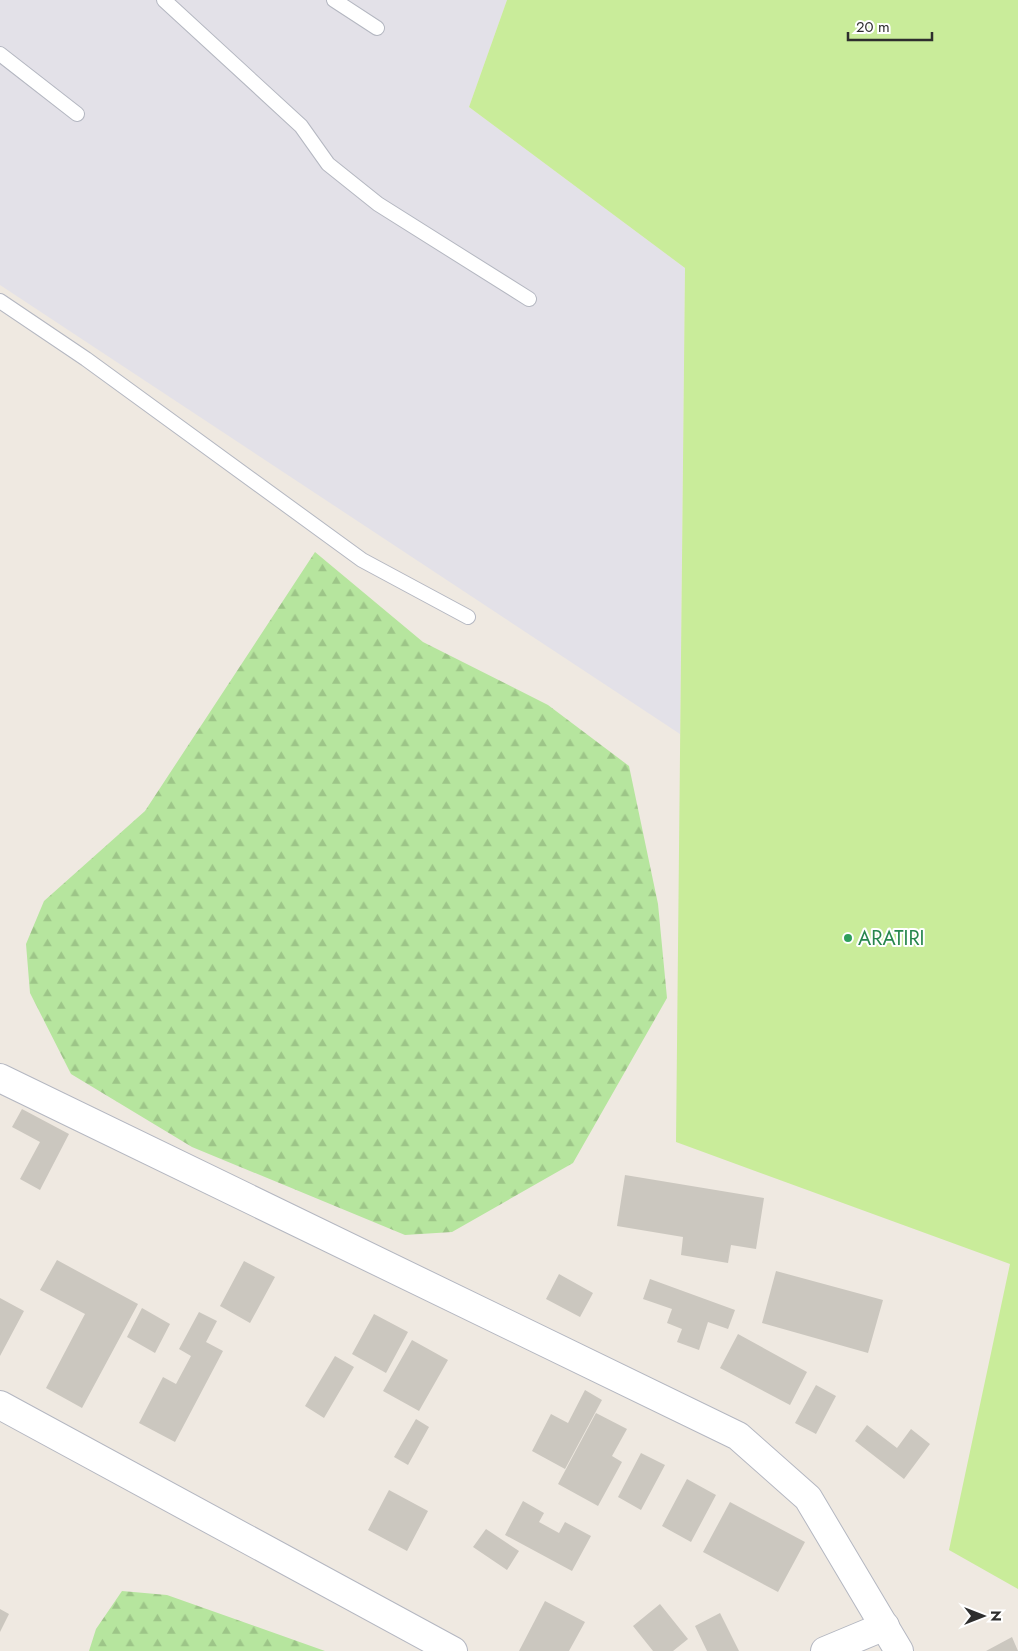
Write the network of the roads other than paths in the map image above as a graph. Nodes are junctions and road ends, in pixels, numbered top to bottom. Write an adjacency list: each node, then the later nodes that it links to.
1 (164, 0): 6 (lane)
2 (334, 0): 3 (lane)
3 (376, 28)
4 (0, 54): 5 (lane)
5 (78, 114)
6 (529, 299)
7 (0, 301): 8 (lane)
8 (468, 617)
9 (0, 1078): 11 (street)
10 (0, 1405): 12 (street)
11 (885, 1626): 13 (street); 14 (street)
12 (453, 1651)
13 (825, 1651)
14 (899, 1651)

